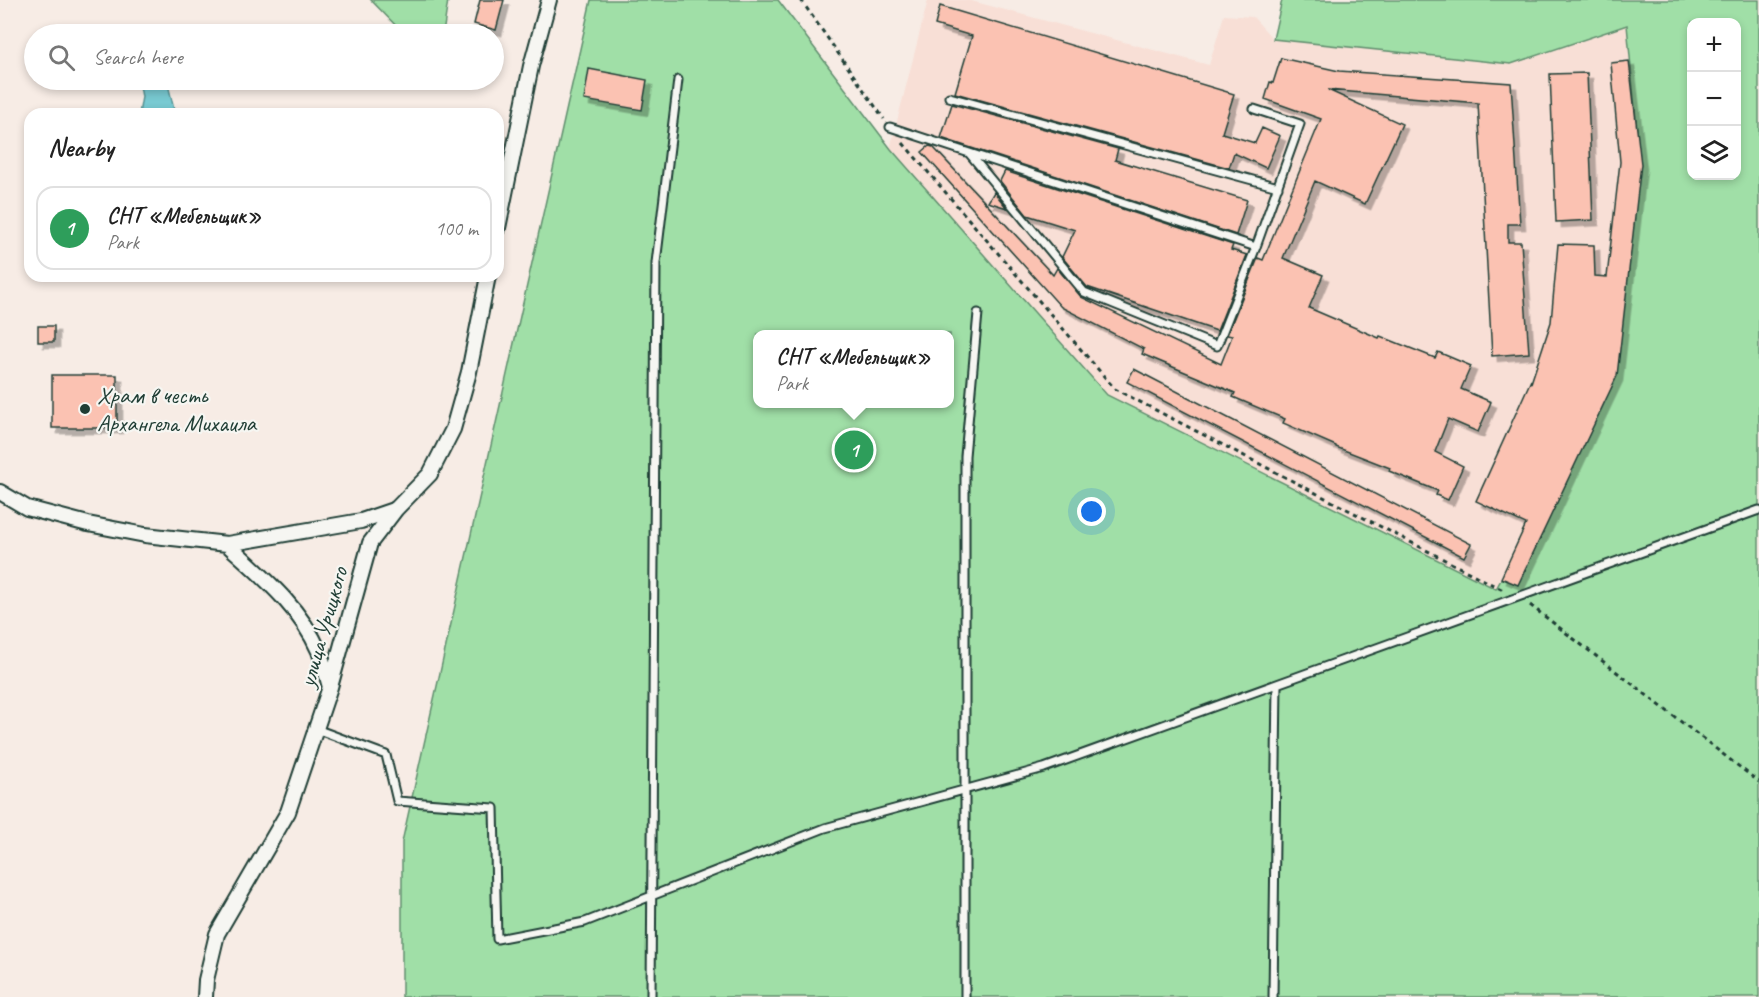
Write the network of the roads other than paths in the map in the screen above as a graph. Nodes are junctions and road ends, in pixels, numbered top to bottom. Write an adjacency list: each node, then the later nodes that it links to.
1 (549, 0): 8 (street)
2 (678, 80): 20 (lane)
3 (949, 97): 7 (lane)
4 (1254, 109): 7 (lane)
5 (890, 127): 6 (lane)
6 (969, 153): 9 (lane); 9 (lane)
7 (1278, 188): 9 (lane)
8 (504, 199)
9 (1256, 247)
10 (487, 282): 13 (street, улица Урицкого)
11 (978, 313): 19 (lane)
12 (0, 492): 15 (street)
13 (396, 509): 15 (street); 17 (street, улица Урицкого)
14 (1759, 510): 16 (lane)
15 (227, 544): 17 (street)
16 (1277, 684): 19 (lane); 24 (lane)
17 (330, 687): 18 (street, улица Урицкого)
18 (316, 729): 20 (lane); 21 (street, улица Урицкого)
19 (966, 789): 20 (lane); 23 (lane)
20 (652, 896): 22 (lane)
21 (205, 997)
22 (651, 997)
23 (965, 997)
24 (1273, 997)

